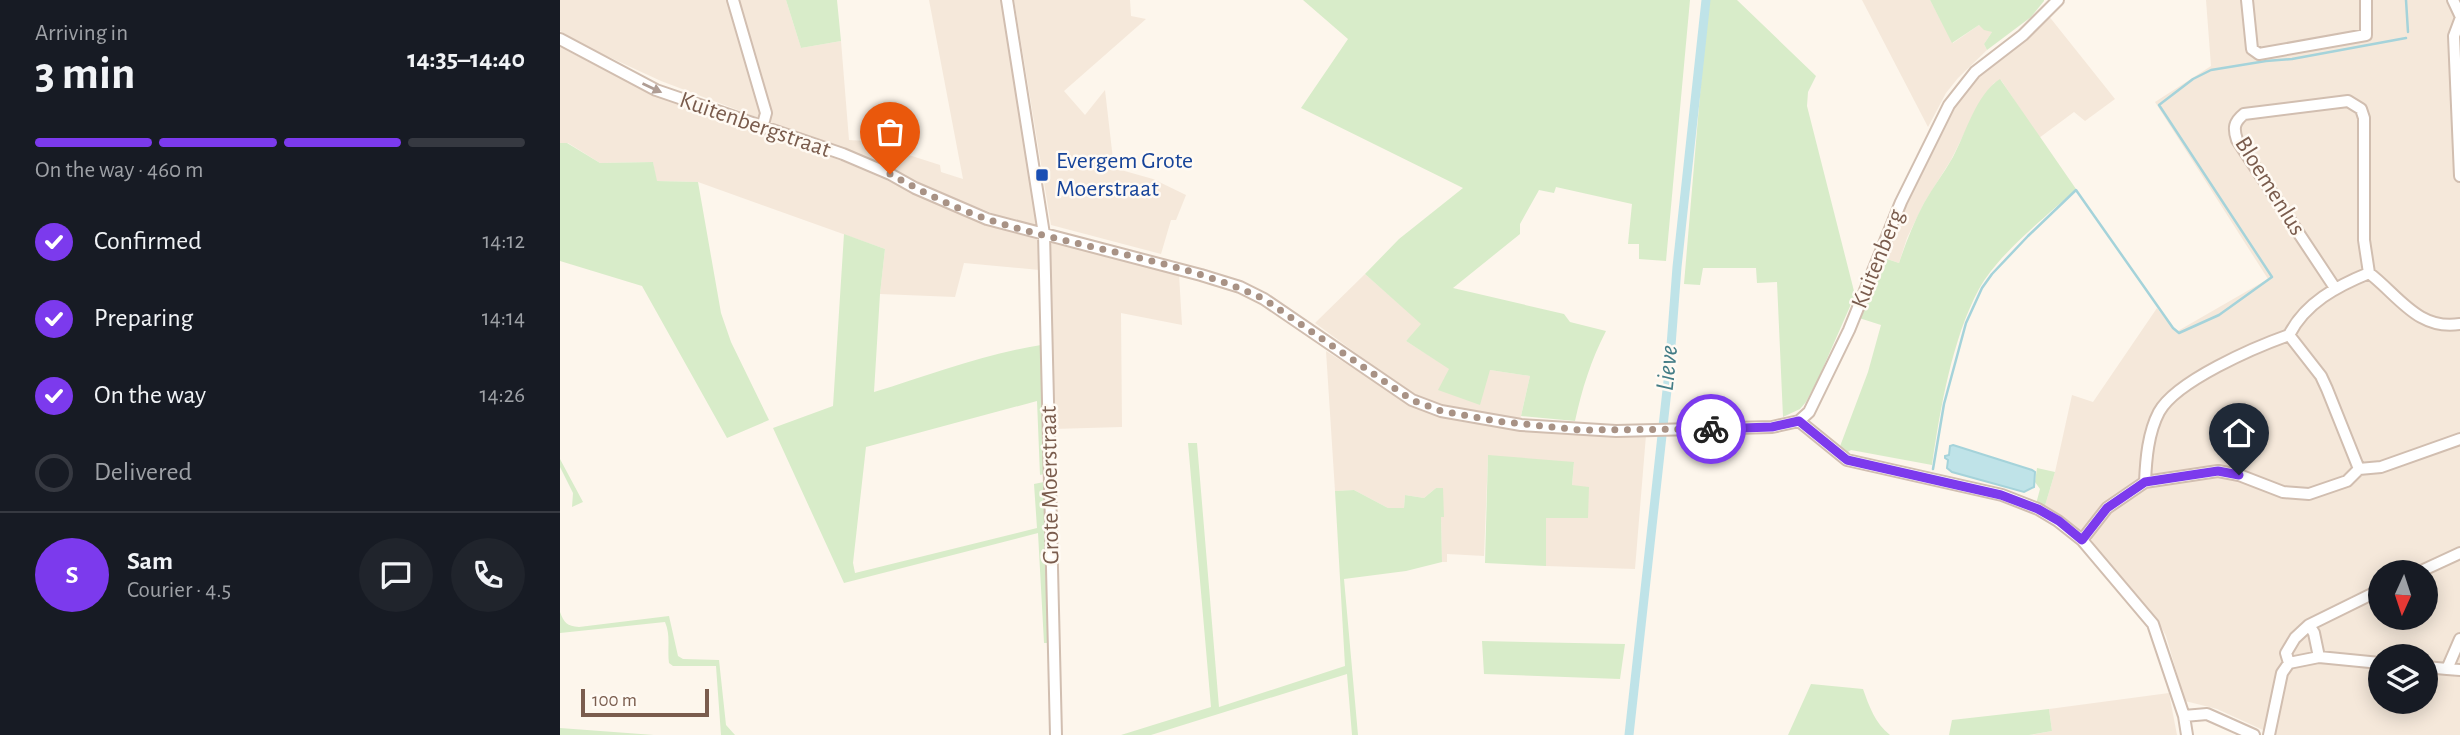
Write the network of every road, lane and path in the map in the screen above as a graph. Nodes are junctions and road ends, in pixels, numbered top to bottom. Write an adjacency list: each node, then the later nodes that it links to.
1 (733, 0): 10 (street)
2 (1007, 0): 12 (street, Grote Moerstraat)
3 (2058, 0): 17 (street, Kuitenberg)
4 (2247, 0): 5 (street)
5 (2366, 0)
6 (2453, 0): 7 (street)
7 (2460, 18): 9 (street)
8 (560, 39): 10 (street, Kuitenbergstraat, one-way to 10)
9 (2459, 114): 11 (street)
10 (762, 128): 12 (street, Kuitenbergstraat)
11 (2460, 176)
12 (1044, 234): 17 (street, Kuitenbergstraat); 36 (street, Grote Moerstraat)
13 (2369, 273): 14 (street); 14 (street, Bloemenlus); 15 (street)
14 (2335, 288): 16 (street)
15 (2460, 324)
16 (2289, 335): 19 (street); 20 (street)
17 (1799, 421): 21 (street)
18 (2460, 439): 19 (street)
19 (2359, 470): 20 (street)
20 (2145, 482): 21 (street)
21 (2082, 540): 35 (street)
22 (2460, 553): 23 (street)
23 (2447, 559): 24 (street); 25 (street)
24 (2460, 561)
25 (2438, 563)
26 (2368, 596): 27 (street)
27 (2309, 625): 29 (street); 31 (street)
28 (2460, 639): 33 (street)
29 (2319, 657): 30 (street); 31 (street)
30 (2368, 662)
31 (2289, 663): 39 (street)
32 (2438, 668): 33 (street)
33 (2447, 669): 34 (street)
34 (2460, 670)
35 (2185, 716): 37 (street); 38 (street)
36 (1056, 735)
37 (2187, 735)
38 (2254, 735)
39 (2269, 735)

